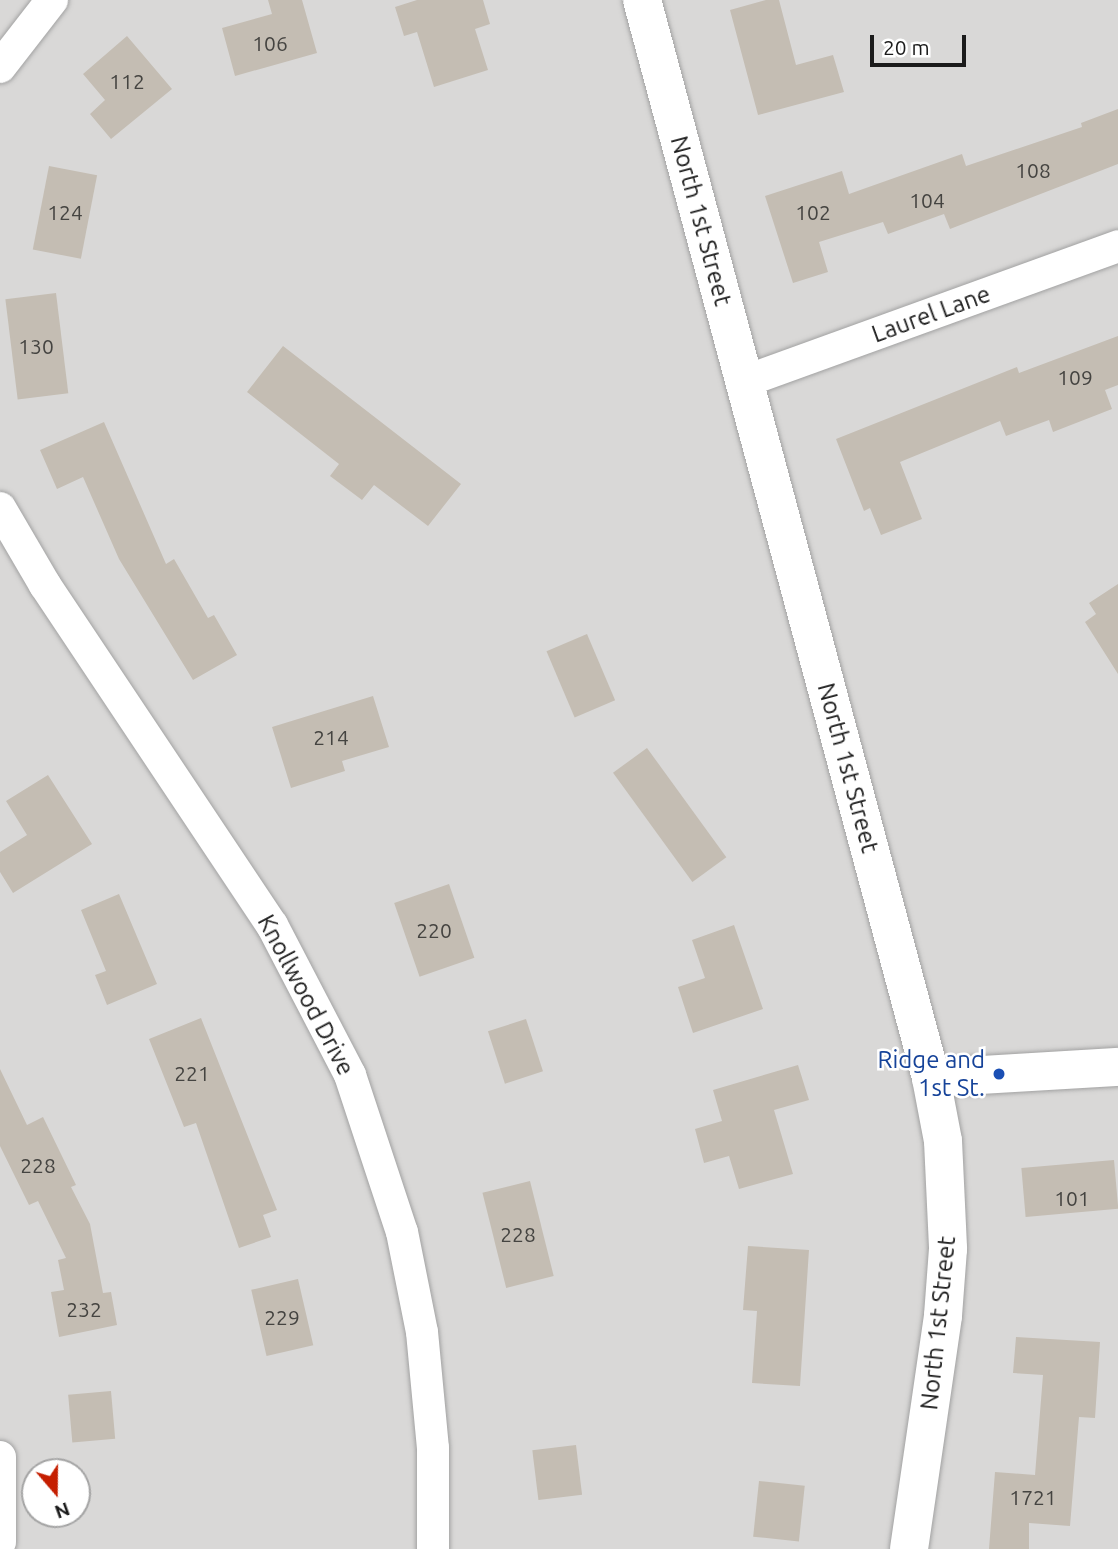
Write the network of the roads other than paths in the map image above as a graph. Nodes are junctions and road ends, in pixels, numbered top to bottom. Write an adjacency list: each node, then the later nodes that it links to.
1 (51, 0): 3 (street)
2 (642, 0): 5 (street, North 1st Street)
3 (0, 67)
4 (1118, 246): 5 (street, Laurel Lane)
5 (743, 382): 8 (street, North 1st Street)
6 (0, 508): 11 (street, Knollwood Drive)
7 (1118, 1067): 8 (street)
8 (931, 1078): 12 (street, North 1st Street)
9 (0, 1457): 10 (street)
10 (0, 1542)
11 (433, 1549)
12 (909, 1549)

